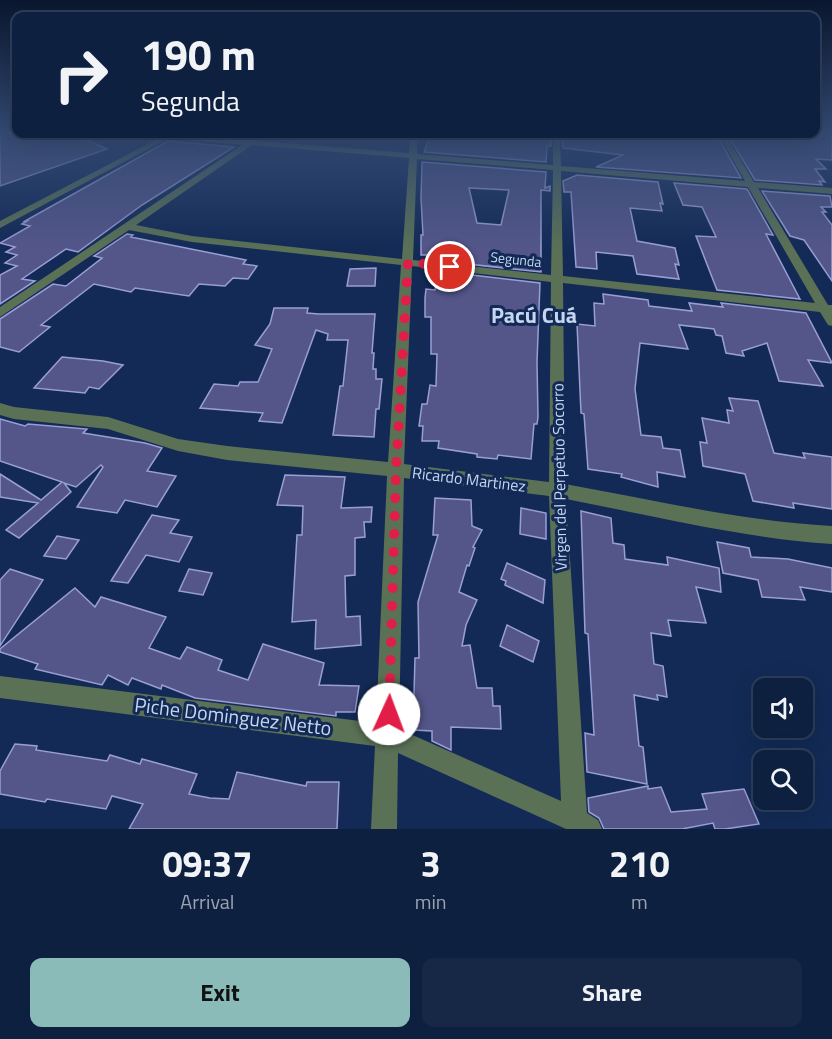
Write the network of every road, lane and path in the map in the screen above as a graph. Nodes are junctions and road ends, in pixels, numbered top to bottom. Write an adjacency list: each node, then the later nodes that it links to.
1 (101, 172): 9 (street)
2 (206, 172): 10 (street)
3 (414, 172): 11 (street)
4 (556, 172): 12 (street, Virgen del Perpetuo Socorro)
5 (598, 172): 7 (street)
6 (743, 172): 7 (street)
7 (751, 185): 8 (street); 13 (street)
8 (832, 191)
9 (0, 225)
10 (126, 226): 11 (street, Segunda); 14 (street)
11 (408, 262): 12 (street, Segunda); 17 (street)
12 (557, 279): 13 (street, Segunda); 18 (street, Virgen del Perpetuo Socorro)
13 (828, 309): 15 (street)
14 (0, 313)
15 (832, 322)
16 (0, 409): 17 (street, Ricardo Martinez)
17 (396, 470): 18 (street, Ricardo Martinez); 21 (street)
18 (556, 490): 19 (street, Ricardo Martinez); 22 (street, Virgen del Perpetuo Socorro)
19 (832, 535)
20 (0, 687): 21 (street, Piche Dominguez Netto)
21 (388, 736): 22 (street, Piche Dominguez Netto); 23 (street)
22 (582, 825)
23 (384, 829)

